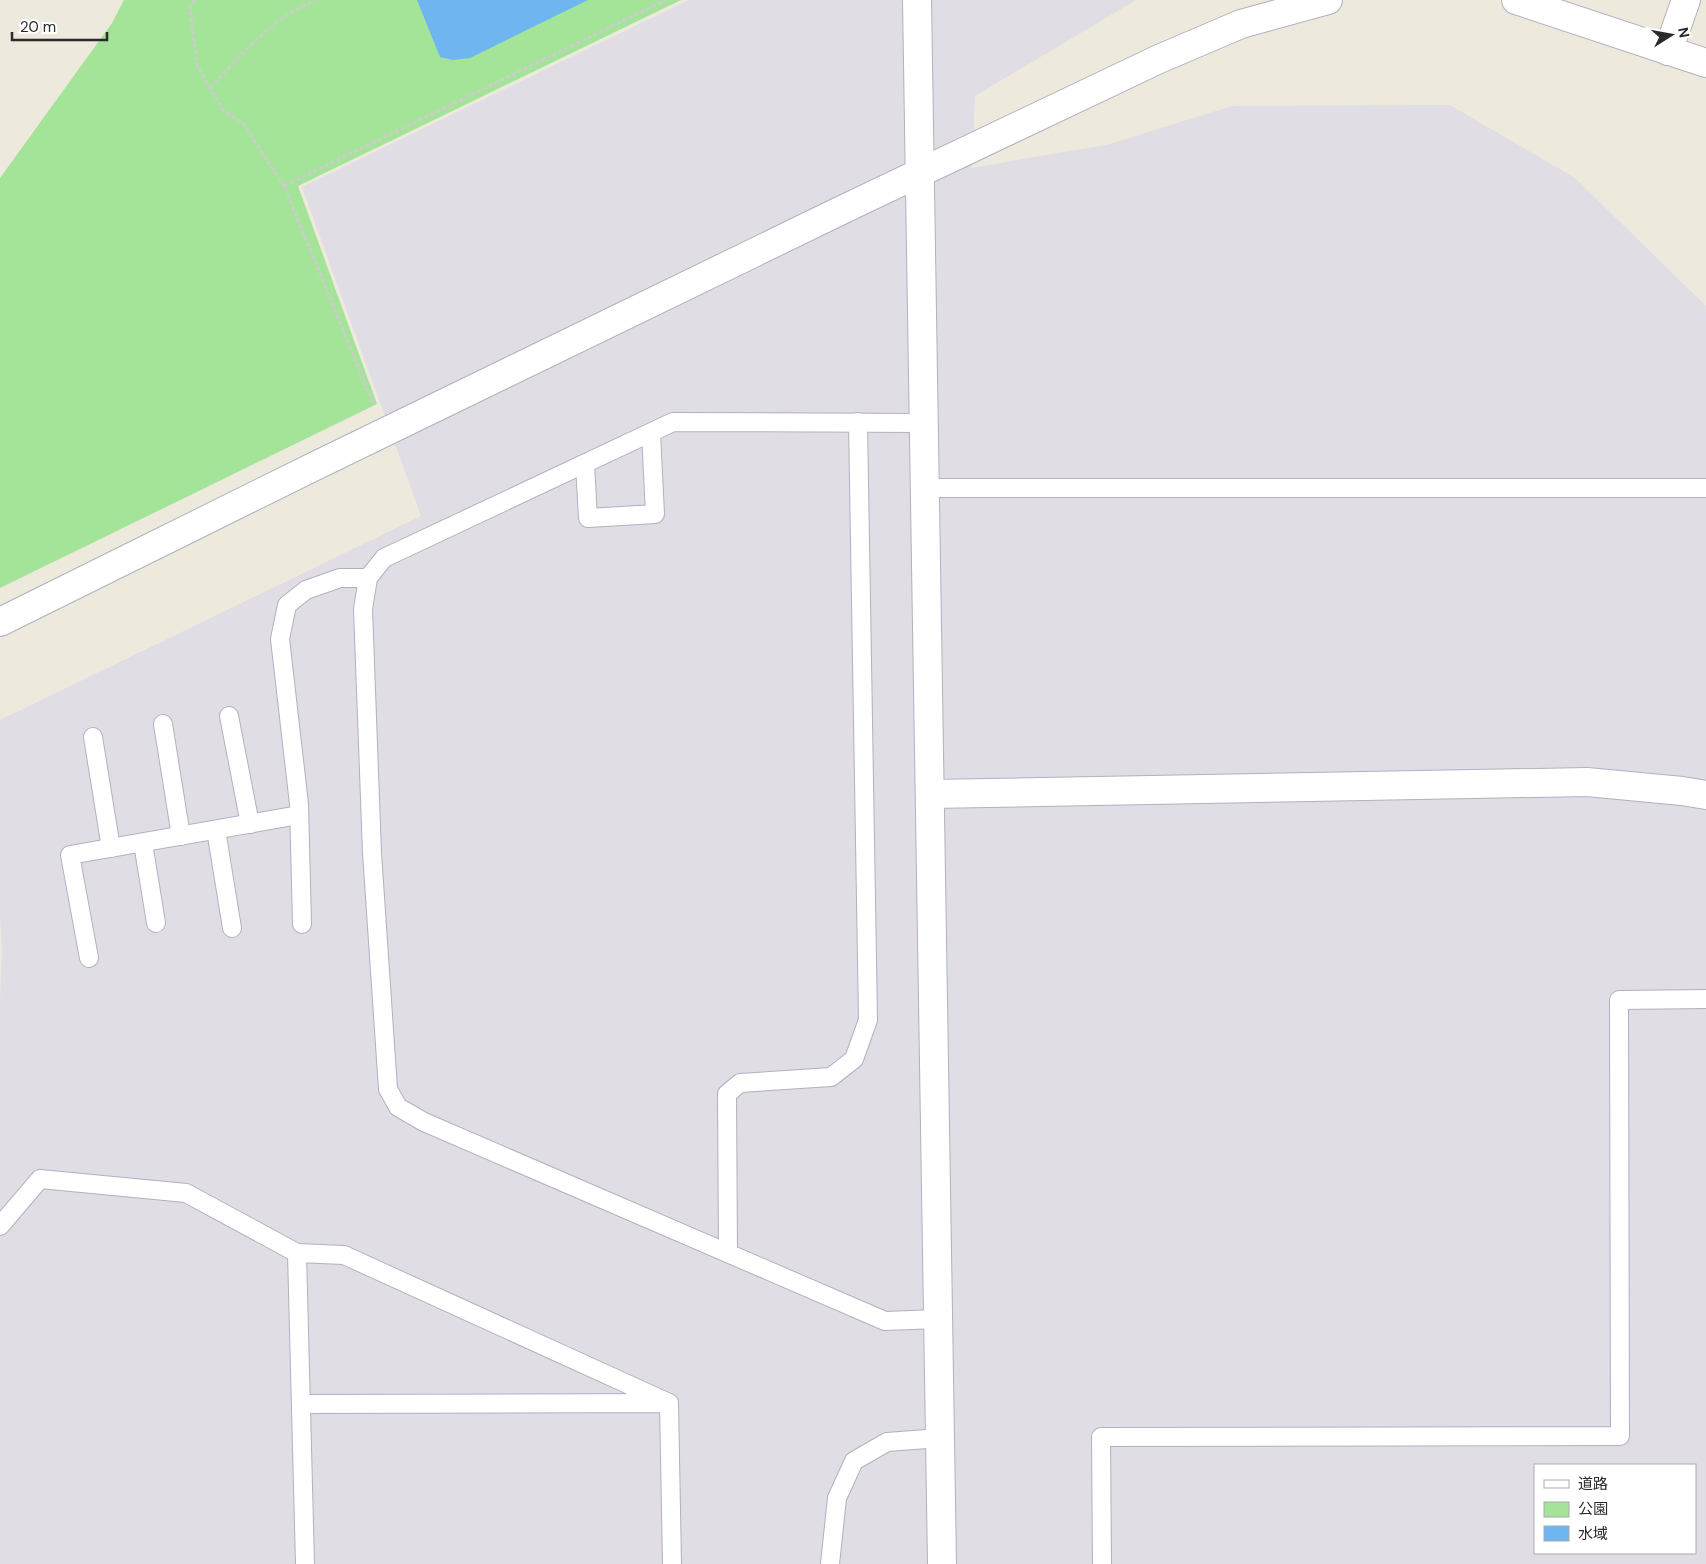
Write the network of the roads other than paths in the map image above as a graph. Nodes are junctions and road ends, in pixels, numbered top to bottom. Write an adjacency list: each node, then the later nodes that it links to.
1 (918, 0): 7 (street)
2 (1328, 0): 7 (street)
3 (1516, 0): 5 (street)
4 (1686, 0): 5 (street)
5 (1668, 51): 6 (street)
6 (1706, 63)
7 (920, 173): 9 (street); 15 (street)
8 (858, 422): 9 (lane); 10 (lane); 34 (lane)
9 (924, 423): 12 (street)
10 (651, 433): 11 (lane); 11 (lane)
11 (585, 464): 14 (lane)
12 (925, 488): 13 (lane); 19 (street)
13 (1706, 488)
14 (368, 578): 21 (lane); 34 (lane)
15 (0, 622)
16 (229, 716): 22 (lane)
17 (163, 724): 24 (lane)
18 (93, 737): 26 (lane)
19 (930, 794): 20 (street); 35 (street)
20 (1706, 795)
21 (299, 815): 22 (lane); 28 (lane)
22 (250, 824): 23 (lane)
23 (216, 830): 24 (lane); 29 (lane)
24 (181, 836): 25 (lane)
25 (143, 843): 26 (lane); 27 (lane)
26 (111, 848): 30 (lane)
27 (156, 923)
28 (302, 924)
29 (232, 928)
30 (89, 958)
31 (1706, 999): 43 (lane)
32 (0, 1226): 33 (lane)
33 (297, 1253): 36 (lane); 37 (lane)
34 (728, 1253): 35 (lane)
35 (938, 1319): 38 (street)
36 (669, 1403): 37 (lane); 40 (lane)
37 (301, 1404): 39 (lane)
38 (940, 1438): 41 (lane); 42 (street)
39 (305, 1564)
40 (672, 1564)
41 (830, 1564)
42 (942, 1564)
43 (1102, 1564)

